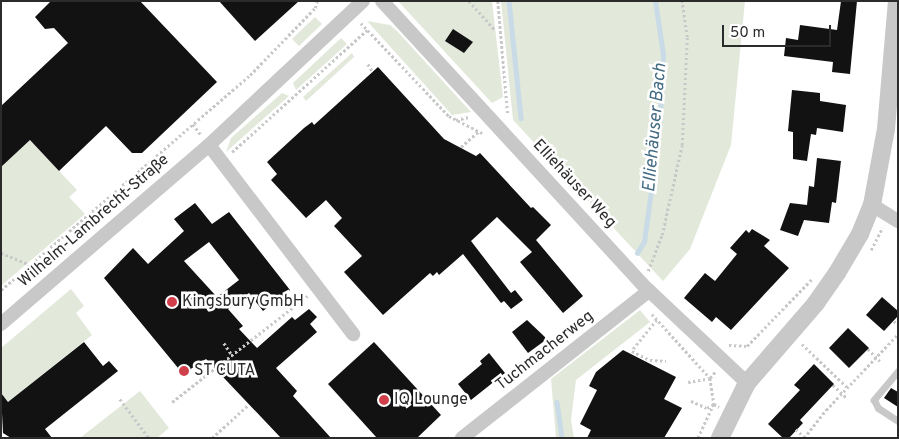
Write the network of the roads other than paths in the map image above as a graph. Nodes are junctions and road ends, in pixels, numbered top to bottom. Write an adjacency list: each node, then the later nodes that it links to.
1 (362, 1): 4 (street, Wilhelm-Lambrecht-Straße)
2 (382, 1): 7 (street, Elliehäuser Weg)
3 (897, 1): 5 (street)
4 (209, 145): 8 (street, Wilhelm-Lambrecht-Straße); 9 (street)
5 (872, 205): 6 (street); 11 (street)
6 (898, 221)
7 (649, 291): 11 (street, Elliehäuser Weg); 13 (street, Tuchmacherweg)
8 (1, 324)
9 (352, 334)
10 (898, 371): 12 (lane)
11 (747, 384): 14 (street)
12 (898, 421)
13 (462, 438)
14 (720, 438)

